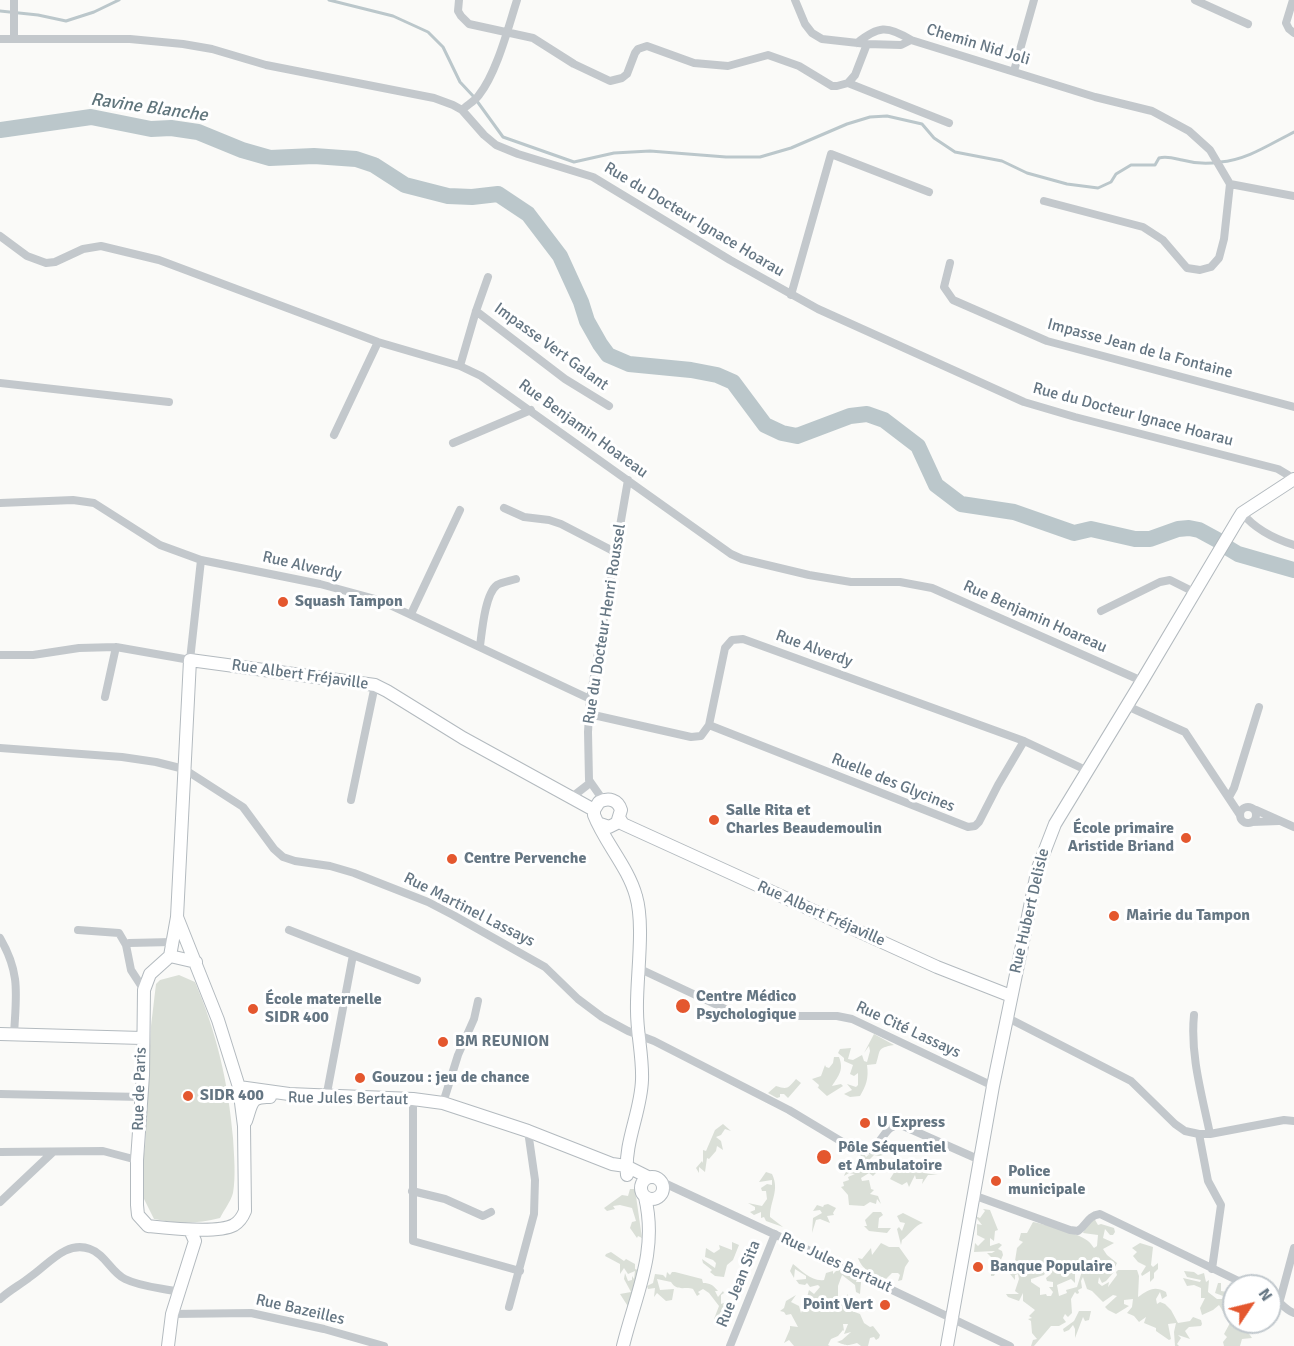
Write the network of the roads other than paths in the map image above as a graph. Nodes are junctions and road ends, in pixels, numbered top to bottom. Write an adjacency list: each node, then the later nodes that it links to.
1 (459, 0): 9 (street)
2 (517, 0): 9 (street)
3 (795, 0): 14 (street, Chemin Nid Joli)
4 (1034, 0): 16 (street)
5 (1194, 0): 8 (street)
6 (1293, 0): 10 (street)
7 (14, 3): 12 (street)
8 (1248, 24)
9 (506, 32): 17 (street); 18 (street)
10 (1294, 33)
11 (0, 39): 12 (street, Rue du Docteur Ignace Hoarau)
12 (14, 39): 18 (street, Rue du Docteur Ignace Hoarau)
13 (911, 40): 14 (street); 15 (street, Chemin Nid Joli); 16 (street, Chemin Nid Joli)
14 (857, 43): 15 (street, Chemin Nid Joli)
15 (867, 44): 17 (street)
16 (1014, 71): 20 (street, Chemin Nid Joli)
17 (848, 83): 19 (street)
18 (462, 110): 27 (street, Rue du Docteur Ignace Hoarau)
19 (949, 123)
20 (1230, 184): 22 (street); 23 (street)
21 (929, 192): 27 (street)
22 (1294, 196)
23 (1044, 201)
24 (0, 236): 29 (street, Rue Benjamin Hoareau)
25 (950, 263): 34 (street, Impasse Jean de la Fontaine)
26 (488, 277): 28 (street)
27 (791, 295): 38 (street, Rue du Docteur Ignace Hoarau)
28 (476, 310): 30 (street); 33 (street, Impasse Vert Galant)
29 (378, 342): 30 (street, Rue Benjamin Hoareau); 36 (street)
30 (460, 366): 35 (street, Rue Benjamin Hoareau)
31 (0, 383): 32 (street)
32 (169, 402)
33 (609, 406)
34 (1294, 406)
35 (531, 410): 37 (street); 39 (street, Rue Benjamin Hoareau)
36 (334, 435)
37 (453, 443)
38 (1293, 479): 43 (street, Rue Hubert Delisle)
39 (628, 480): 45 (street, Rue du Docteur Henri Roussel); 55 (street, Rue Benjamin Hoareau)
40 (0, 503): 46 (street, Rue Alverdy)
41 (504, 508): 45 (street)
42 (460, 510): 50 (street)
43 (1239, 517): 44 (street); 48 (street, Rue Hubert Delisle)
44 (1294, 545)
45 (615, 552): 58 (street, Rue du Docteur Henri Roussel)
46 (201, 560): 50 (street, Rue Alverdy); 54 (street)
47 (516, 579): 51 (street)
48 (1194, 592): 49 (street); 55 (street, Rue Hubert Delisle)
49 (1101, 611)
50 (411, 614): 51 (street, Rue Alverdy)
51 (480, 646): 58 (street, Rue Alverdy)
52 (116, 647): 53 (street, Rue Albert Fréjaville); 54 (street, Rue Albert Fréjaville); 57 (street)
53 (0, 655)
54 (190, 660): 56 (street, Rue Albert Fréjaville); 65 (street)
55 (1142, 681): 59 (street, Rue Hubert Delisle)
56 (375, 685): 69 (street, Rue Albert Fréjaville); 70 (street)
57 (105, 697)
58 (590, 699): 61 (street, Rue du Docteur Henri Roussel)
59 (1127, 706): 66 (street, Rue Hubert Delisle); 68 (street)
60 (1259, 707): 68 (street)
61 (590, 714): 62 (street); 67 (street, Rue du Docteur Henri Roussel)
62 (709, 725): 63 (street, Ruelle des Glycines); 63 (street, Rue Alverdy)
63 (1024, 741): 66 (street, Rue Alverdy)
64 (0, 748): 65 (street, Rue Martinel Lassays)
65 (184, 769): 78 (street); 96 (street, Rue Martinel Lassays)
66 (1088, 771): 90 (street, Rue Hubert Delisle)
67 (589, 784): 69 (street); 71 (street)
68 (1229, 796): 73 (street)
69 (572, 797): 71 (street, Rue Albert Fréjaville)
70 (351, 800)
71 (598, 804): 76 (street); 76 (street)
72 (1256, 810): 73 (street); 74 (street); 75 (street)
73 (1240, 815): 75 (street)
74 (1279, 821): 75 (street); 77 (street)
75 (1252, 822)
76 (611, 824): 87 (street); 90 (street, Rue Albert Fréjaville)
77 (1294, 827)
78 (177, 917): 82 (street); 86 (street)
79 (78, 930): 83 (street)
80 (289, 930): 84 (street)
81 (0, 938): 95 (street)
82 (172, 942): 83 (street); 85 (street)
83 (126, 945): 89 (street)
84 (353, 955): 88 (street); 101 (street)
85 (170, 956): 86 (street); 89 (street, Rue de Paris)
86 (196, 962): 99 (street)
87 (638, 968): 96 (street); 98 (street, Rue Cité Lassays)
88 (417, 980)
89 (144, 990): 97 (street, Rue de Paris)
90 (1011, 996): 93 (street, Rue Hubert Delisle)
91 (478, 1001): 104 (street)
92 (1194, 1015): 109 (street)
93 (1006, 1017): 98 (street, Rue Hubert Delisle); 108 (street)
94 (0, 1034): 95 (street)
95 (14, 1035): 97 (street)
96 (639, 1035): 113 (street, Rue Martinel Lassays); 114 (street)
97 (142, 1038): 102 (street, Rue de Paris)
98 (993, 1086): 113 (street, Rue Hubert Delisle)
99 (239, 1087): 101 (street, Rue Jules Bertaut); 106 (street)
100 (0, 1094): 102 (street)
101 (326, 1097): 103 (street, Rue Jules Bertaut); 106 (street, Rue Jules Bertaut)
102 (141, 1098): 112 (street, Rue de Paris)
103 (413, 1100): 104 (street, Rue Jules Bertaut); 117 (street)
104 (440, 1102): 107 (street, Rue Jules Bertaut)
105 (1294, 1121): 109 (street)
106 (244, 1126): 122 (street)
107 (528, 1131): 114 (street, Rue Jules Bertaut); 125 (street)
108 (1199, 1134): 109 (street); 124 (street)
109 (1210, 1134)
110 (0, 1152): 111 (street)
111 (53, 1152): 112 (street); 119 (street)
112 (137, 1160): 122 (street, Rue de Paris)
113 (980, 1160): 118 (street, Rue Hubert Delisle)
114 (627, 1170): 116 (street, Rue Jules Bertaut)
115 (662, 1182): 116 (street, Rue Jules Bertaut); 116 (street); 121 (street, Rue Jules Bertaut)
116 (647, 1190): 137 (street)
117 (412, 1191): 120 (street); 125 (street)
118 (973, 1195): 124 (street); 134 (street, Rue Hubert Delisle)
119 (0, 1202)
120 (491, 1212)
121 (775, 1234): 134 (street, Rue Jules Bertaut); 138 (street, Rue Jean Sita)
122 (192, 1236): 127 (street)
123 (1294, 1248): 128 (street)
124 (1212, 1269): 126 (street)
125 (520, 1271): 131 (street)
126 (1223, 1274)
127 (179, 1293): 129 (street); 133 (street)
128 (1282, 1293)
129 (0, 1299)
130 (1282, 1304): 132 (street)
131 (509, 1307)
132 (1294, 1313)
133 (172, 1314): 135 (street); 136 (street, Rue Bazeilles)
134 (952, 1317): 139 (street, Rue Hubert Delisle); 140 (street, Rue Jules Bertaut)
135 (168, 1346)
136 (384, 1346)
137 (623, 1346)
138 (730, 1346)
139 (947, 1346)
140 (1010, 1346)

